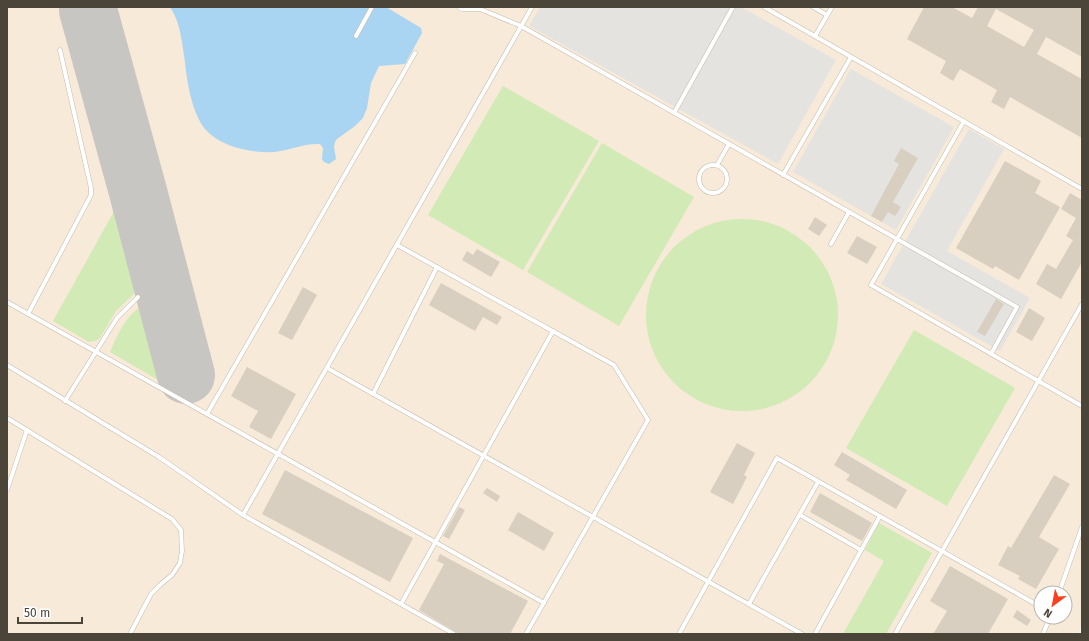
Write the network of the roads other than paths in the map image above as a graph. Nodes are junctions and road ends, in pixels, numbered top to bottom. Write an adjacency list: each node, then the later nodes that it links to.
1 (372, 7): 11 (lane)
2 (532, 7): 10 (lane)
3 (734, 7): 16 (lane)
4 (764, 7): 12 (lane)
5 (813, 7): 9 (lane)
6 (832, 7): 9 (lane)
7 (460, 8): 8 (lane)
8 (479, 8): 10 (lane)
9 (827, 15): 12 (lane)
10 (521, 26): 16 (lane); 25 (lane)
11 (356, 36)
12 (815, 36): 15 (lane)
13 (60, 50): 30 (lane)
14 (415, 53): 40 (lane)
15 (851, 57): 17 (lane); 20 (lane)
16 (674, 113): 18 (lane)
17 (964, 121): 21 (lane); 23 (lane)
18 (729, 144): 19 (lane); 20 (lane)
19 (717, 165): 19 (lane)
20 (783, 175): 22 (lane)
21 (1082, 189)
22 (849, 212): 23 (lane); 24 (lane)
23 (897, 239): 33 (lane); 33 (lane)
24 (831, 244)
25 (397, 245): 26 (lane); 35 (lane)
26 (437, 267): 31 (lane); 37 (lane)
27 (138, 297): 32 (lane)
28 (7, 302): 30 (lane)
29 (1082, 304): 36 (lane)
30 (28, 314): 32 (lane)
31 (553, 331): 44 (lane); 50 (lane)
32 (96, 352): 38 (lane); 40 (lane)
33 (991, 354): 36 (lane)
34 (7, 365): 38 (lane)
35 (327, 368): 37 (lane); 43 (lane)
36 (1038, 381): 39 (lane); 54 (lane)
37 (373, 394): 44 (lane)
38 (65, 400): 47 (lane)
39 (1082, 406)
40 (207, 414): 43 (lane)
41 (7, 418): 42 (lane)
42 (27, 430): 46 (lane); 61 (lane)
43 (278, 454): 47 (lane); 52 (lane)
44 (484, 456): 50 (lane); 52 (lane)
45 (818, 482): 48 (lane); 49 (lane); 55 (lane)
46 (7, 490)
47 (243, 515): 59 (lane)
48 (800, 515): 53 (lane); 60 (lane)
49 (880, 516): 53 (lane); 54 (lane)
50 (593, 517): 55 (lane); 58 (lane)
51 (1082, 527): 56 (lane)
52 (436, 542): 58 (lane); 59 (lane)
53 (861, 550): 66 (lane)
54 (942, 551): 57 (lane); 67 (lane)
55 (708, 581): 60 (lane); 64 (lane)
56 (1062, 585)
57 (1033, 602)
58 (544, 603): 63 (lane)
59 (401, 604): 62 (lane)
60 (749, 604): 65 (lane)
61 (130, 634)
62 (454, 634)
63 (526, 634)
64 (679, 634)
65 (802, 634)
66 (815, 634)
67 (895, 634)

